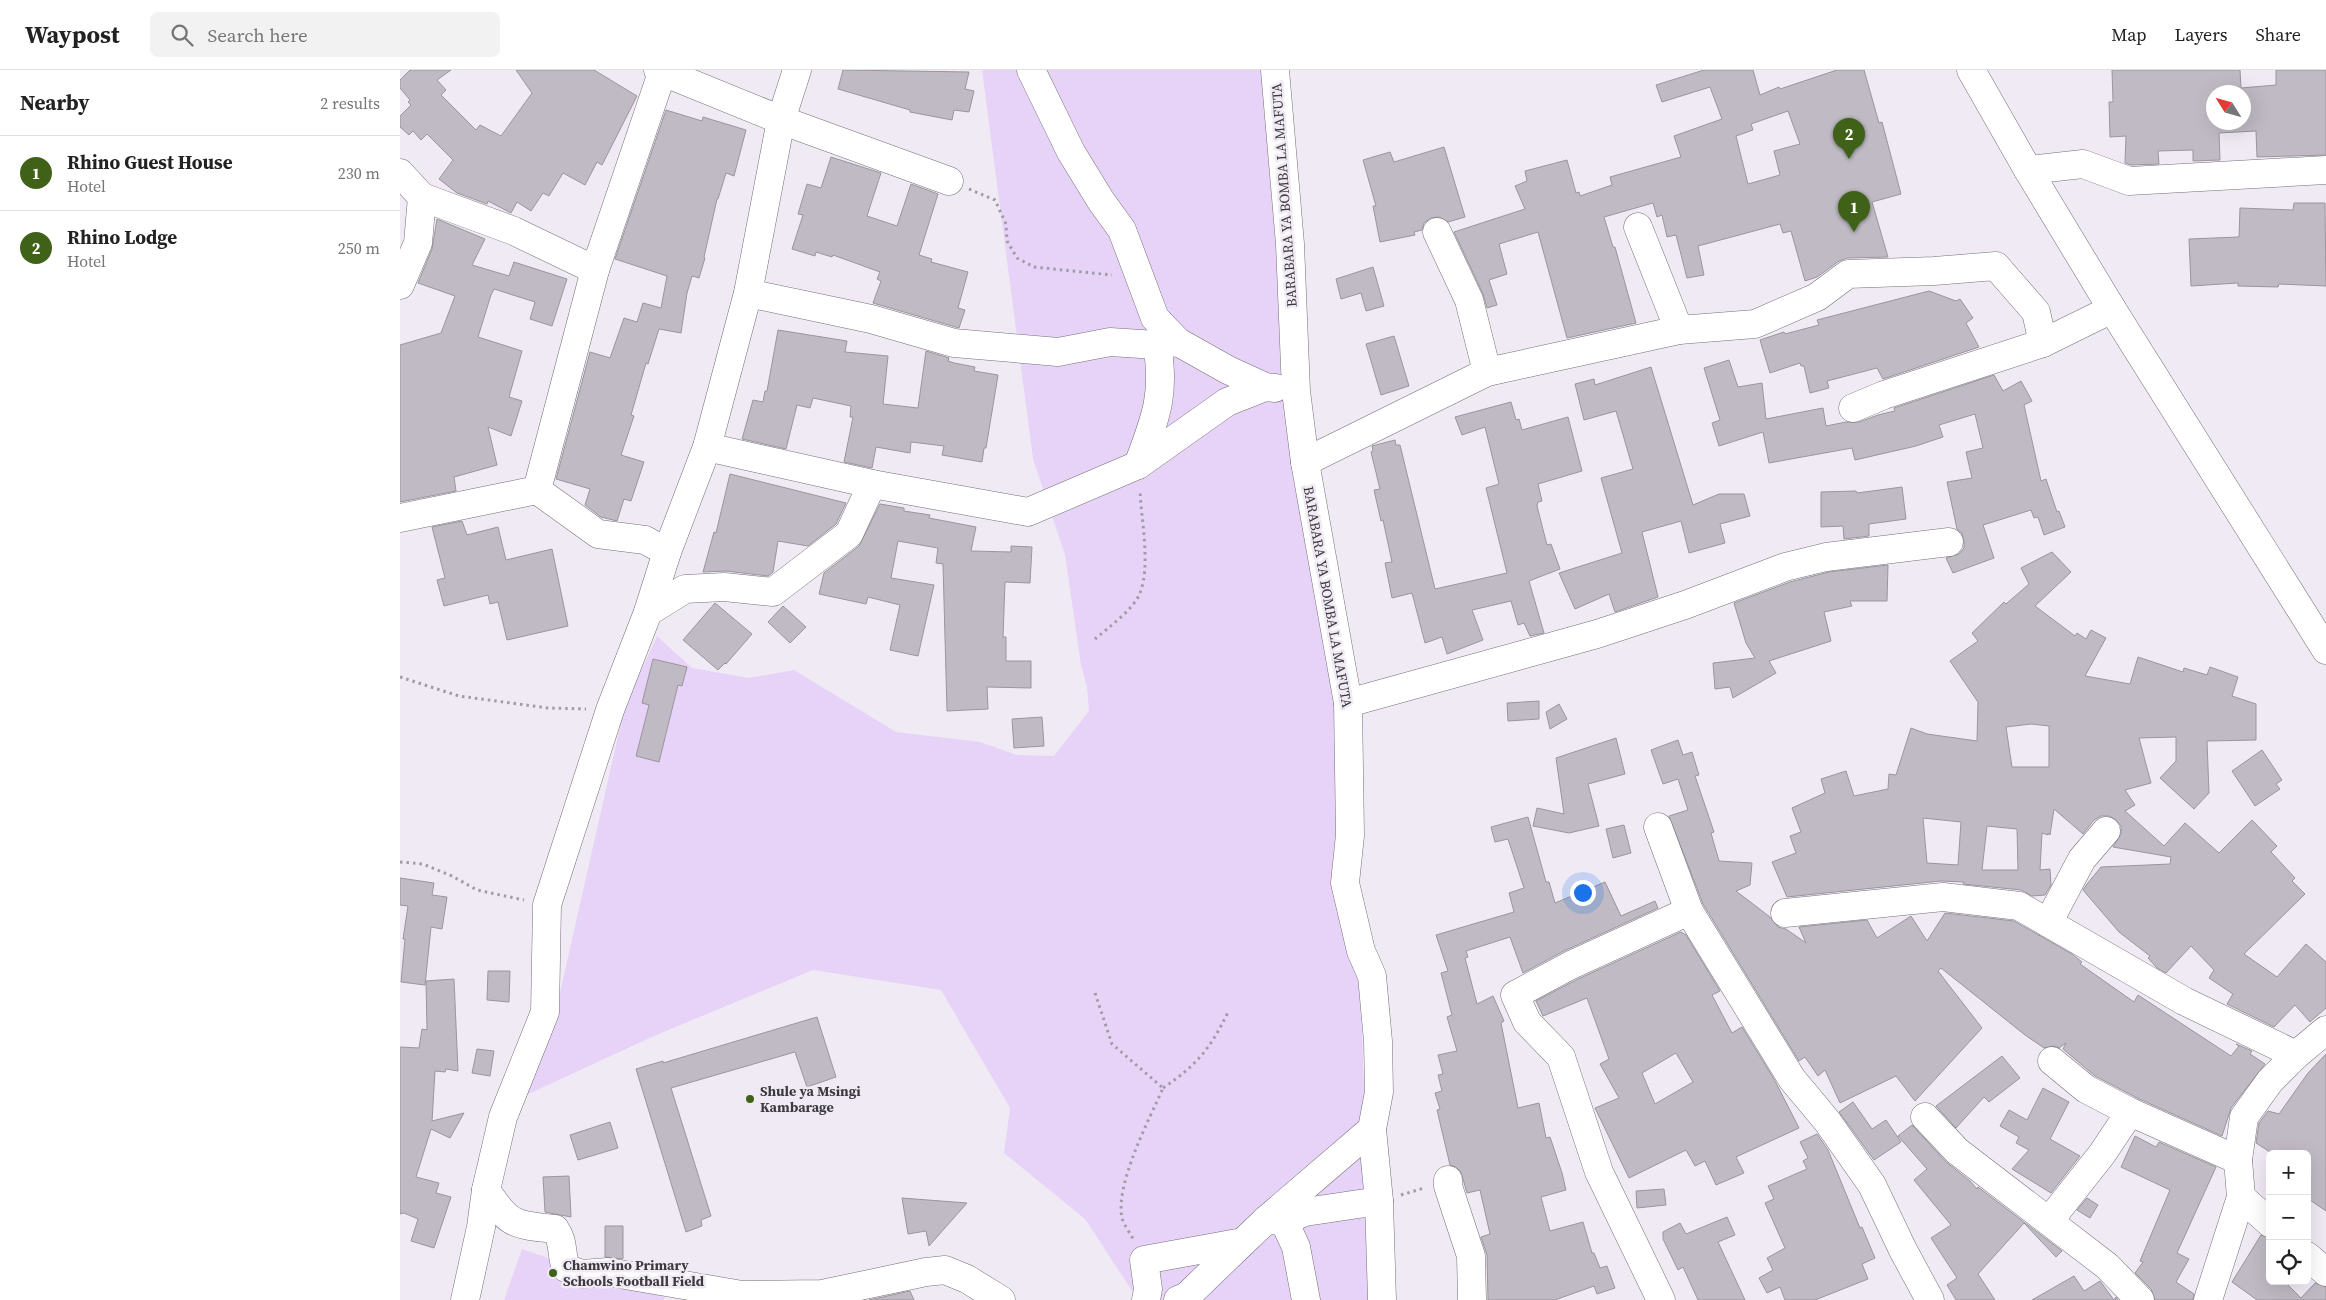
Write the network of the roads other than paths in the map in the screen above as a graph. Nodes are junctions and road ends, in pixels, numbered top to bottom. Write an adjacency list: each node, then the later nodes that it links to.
1 (797, 70): 6 (main road)
2 (1031, 70): 19 (main road)
3 (1275, 70): 23 (main road, BARABARA YA BOMBA LA MAFUTA)
4 (1971, 70): 7 (main road)
5 (661, 71): 6 (main road); 14 (main road)
6 (781, 120): 10 (main road); 16 (main road)
7 (2028, 170): 8 (main road); 17 (main road)
8 (2326, 170)
9 (400, 173): 11 (main road)
10 (949, 180)
11 (422, 197): 14 (main road); 15 (main road)
12 (1638, 227): 18 (main road)
13 (1437, 232): 21 (main road)
14 (596, 270): 29 (main road)
15 (400, 285)
16 (748, 292): 19 (main road); 25 (main road)
17 (2112, 309): 20 (main road); 34 (main road)
18 (1679, 330): 20 (main road); 21 (main road)
19 (1167, 343): 22 (main road); 27 (main road)
20 (2044, 343): 24 (main road)
21 (1487, 372): 26 (main road)
22 (1265, 387): 23 (main road); 27 (main road)
23 (1296, 391): 26 (main road, BARABARA YA BOMBA LA MAFUTA)
24 (1853, 408)
25 (707, 447): 28 (main road); 32 (main road)
26 (1305, 462): 35 (main road, BARABARA YA BOMBA LA MAFUTA)
27 (1138, 465): 28 (main road)
28 (872, 484): 33 (main road)
29 (537, 490): 30 (main road); 32 (main road)
30 (400, 518)
31 (1949, 542): 35 (main road)
32 (667, 552): 33 (main road)
33 (648, 612): 49 (main road)
34 (2326, 650)
35 (1348, 703): 46 (main road, BARABARA YA BOMBA LA MAFUTA)
36 (1658, 827): 38 (main road)
37 (2106, 831): 40 (main road)
38 (1689, 912): 65 (main road); 66 (main road)
39 (1785, 914): 40 (main road)
40 (2048, 923): 42 (main road)
41 (2326, 1030): 42 (main road)
42 (2296, 1055): 47 (main road)
43 (2052, 1061): 44 (main road)
44 (2130, 1112): 47 (main road); 54 (main road)
45 (1926, 1117): 54 (main road)
46 (1372, 1129): 51 (main road, BARABARA YA BOMBA LA MAFUTA); 53 (main road)
47 (2238, 1160): 50 (main road)
48 (1448, 1180): 64 (main road)
49 (486, 1190): 58 (main road); 59 (main road)
50 (2241, 1197): 52 (main road); 68 (main road)
51 (1379, 1201): 53 (main road); 63 (main road, BARABARA YA BOMBA LA MAFUTA)
52 (2266, 1219)
53 (1275, 1220): 55 (main road); 62 (main road)
54 (2049, 1221): 67 (main road)
55 (1243, 1242): 60 (main road); 61 (main road)
56 (2311, 1259): 57 (main road)
57 (2326, 1272)
58 (465, 1300)
59 (1001, 1300)
60 (1146, 1300)
61 (1178, 1300)
62 (1306, 1300)
63 (1382, 1300)
64 (1472, 1300)
65 (1661, 1300)
66 (1930, 1300)
67 (2140, 1300)
68 (2208, 1300)

